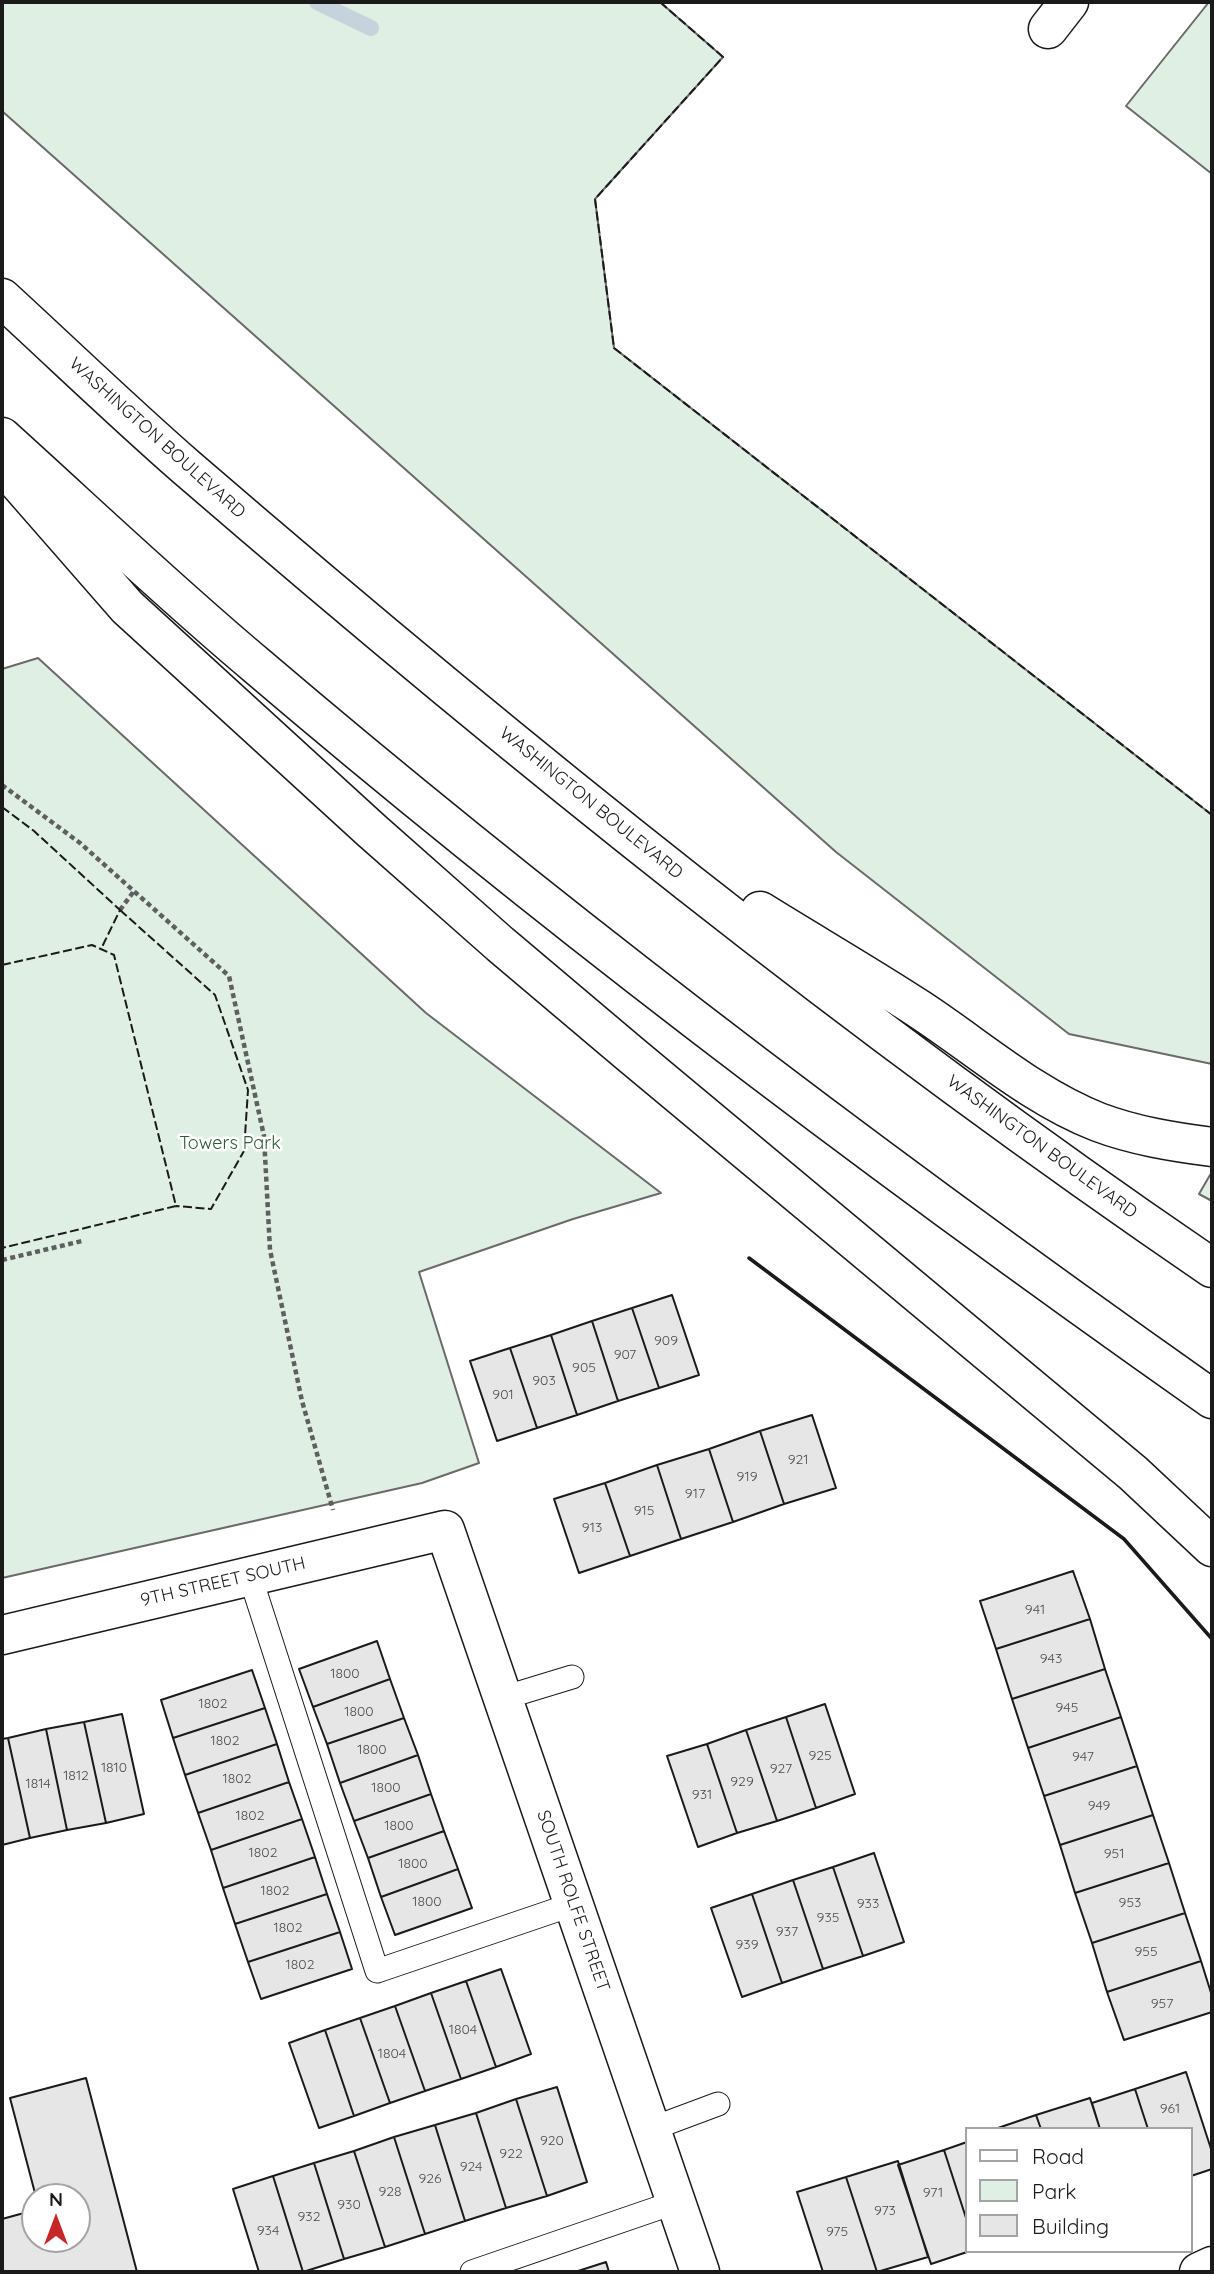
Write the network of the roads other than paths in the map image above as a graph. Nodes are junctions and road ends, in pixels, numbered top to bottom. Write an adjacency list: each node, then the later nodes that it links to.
1 (2, 298): 4 (main road, WASHINGTON BOULEVARD)
2 (2, 437): 7 (main road)
3 (2, 464): 9 (main road)
4 (612, 821): 5 (main road); 6 (main road, WASHINGTON BOULEVARD)
5 (1212, 1147)
6 (1212, 1268)
7 (1212, 1399)
8 (445, 1530): 10 (main road, 9TH STREET SOUTH); 13 (main road, SOUTH ROLFE STREET)
9 (1212, 1547)
10 (250, 1576): 11 (main road, 9TH STREET SOUTH); 14 (lane)
11 (2, 1635)
12 (572, 1677): 13 (lane)
13 (503, 1698): 14 (main road, SOUTH ROLFE STREET)
14 (574, 1904): 16 (main road, SOUTH ROLFE STREET)
15 (718, 2104): 16 (lane)
16 (651, 2129): 17 (main road, SOUTH ROLFE STREET)
17 (676, 2202): 19 (lane); 20 (main road, SOUTH ROLFE STREET)
18 (1212, 2266): 21 (main road)
19 (472, 2272)
20 (700, 2272)
21 (1199, 2272)

